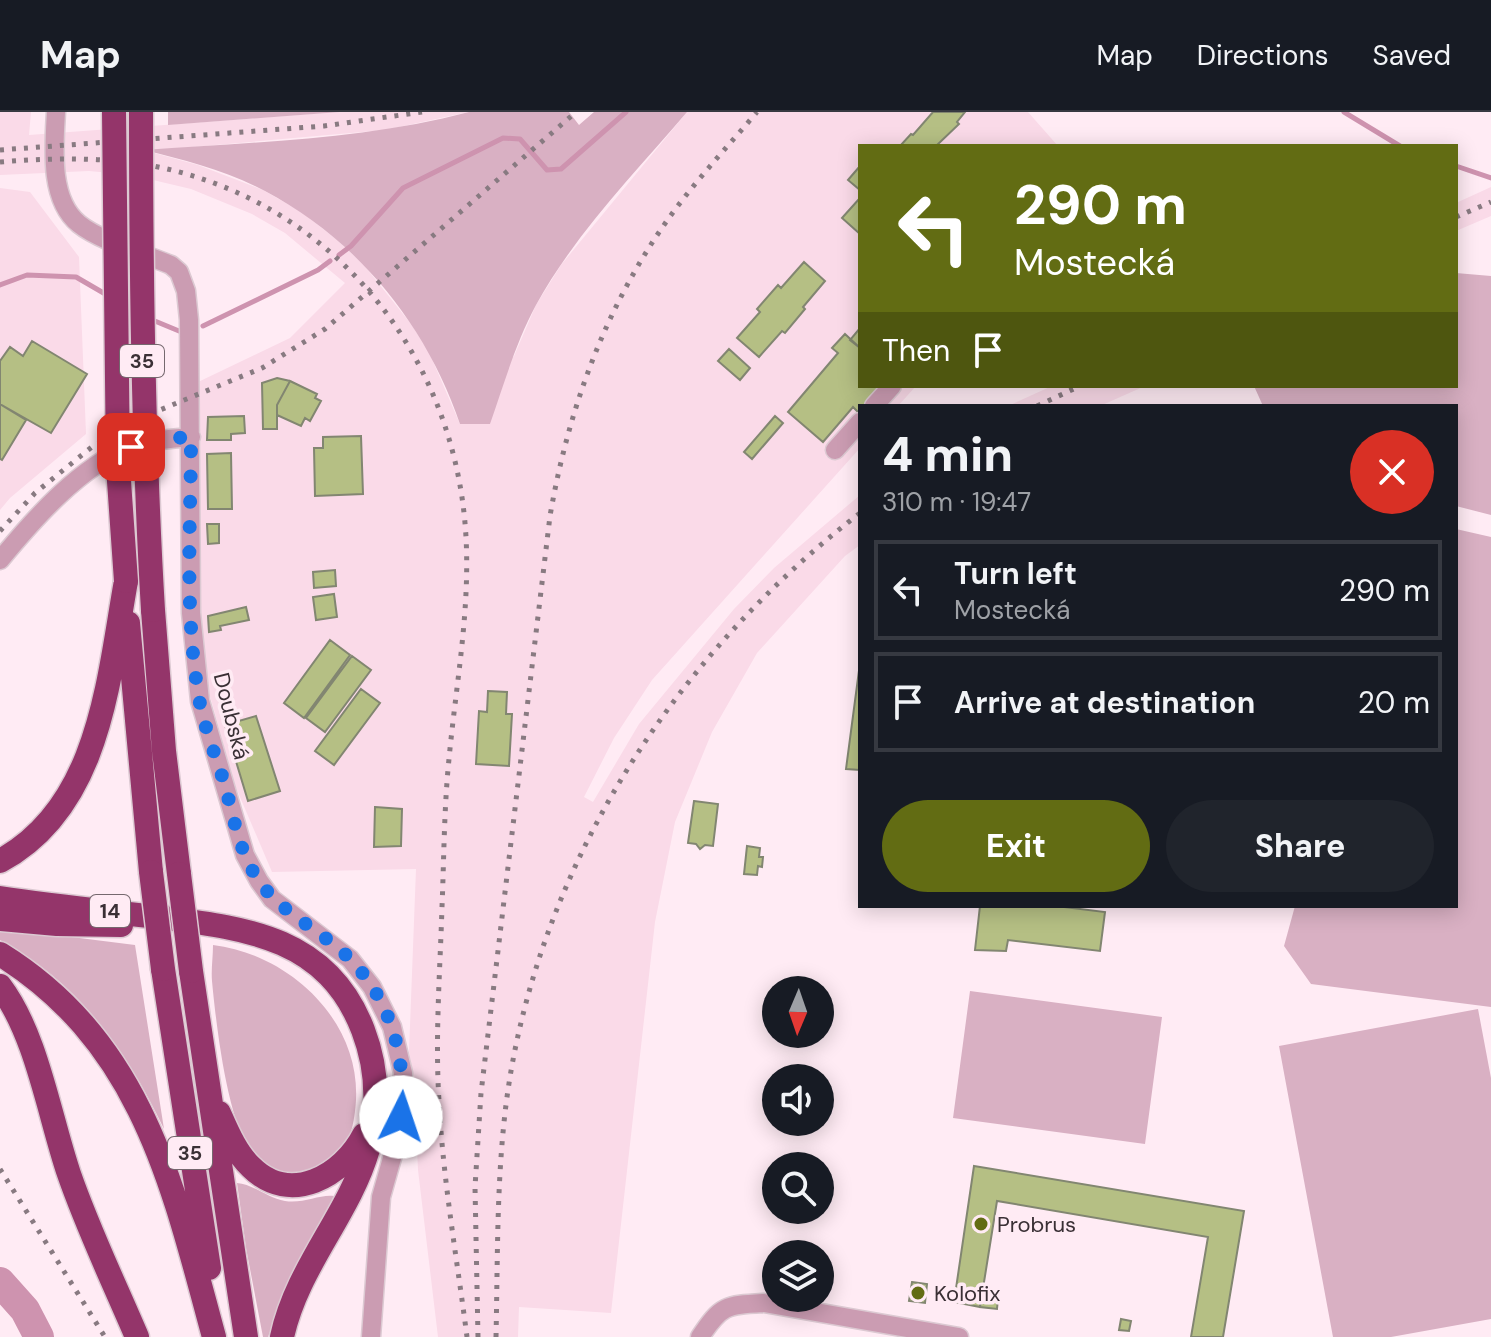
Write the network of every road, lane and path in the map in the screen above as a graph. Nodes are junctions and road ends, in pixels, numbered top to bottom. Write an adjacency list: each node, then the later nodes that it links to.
1 (56, 112): 7 (street, Doubská)
2 (114, 112): 10 (highway, 35, bridge)
3 (141, 112): 17 (highway, 35, bridge)
4 (890, 388): 5 (street)
5 (876, 404)
6 (858, 424): 8 (street)
7 (191, 437): 9 (street); 24 (street, Doubská)
8 (835, 450)
9 (0, 560)
10 (124, 612): 11 (highway, 35); 21 (highway, 35, bridge)
11 (0, 861)
12 (0, 898): 14 (highway, 14)
13 (0, 919): 14 (highway, 14)
14 (220, 925): 18 (highway)
15 (0, 954): 20 (highway)
16 (0, 986): 19 (highway)
17 (202, 1056): 18 (highway); 22 (highway, 35)
18 (376, 1098): 23 (highway)
19 (137, 1337)
20 (214, 1337)
21 (220, 1337)
22 (246, 1337)
23 (282, 1337)
24 (371, 1337)
25 (700, 1337): 26 (street)
26 (959, 1337)

